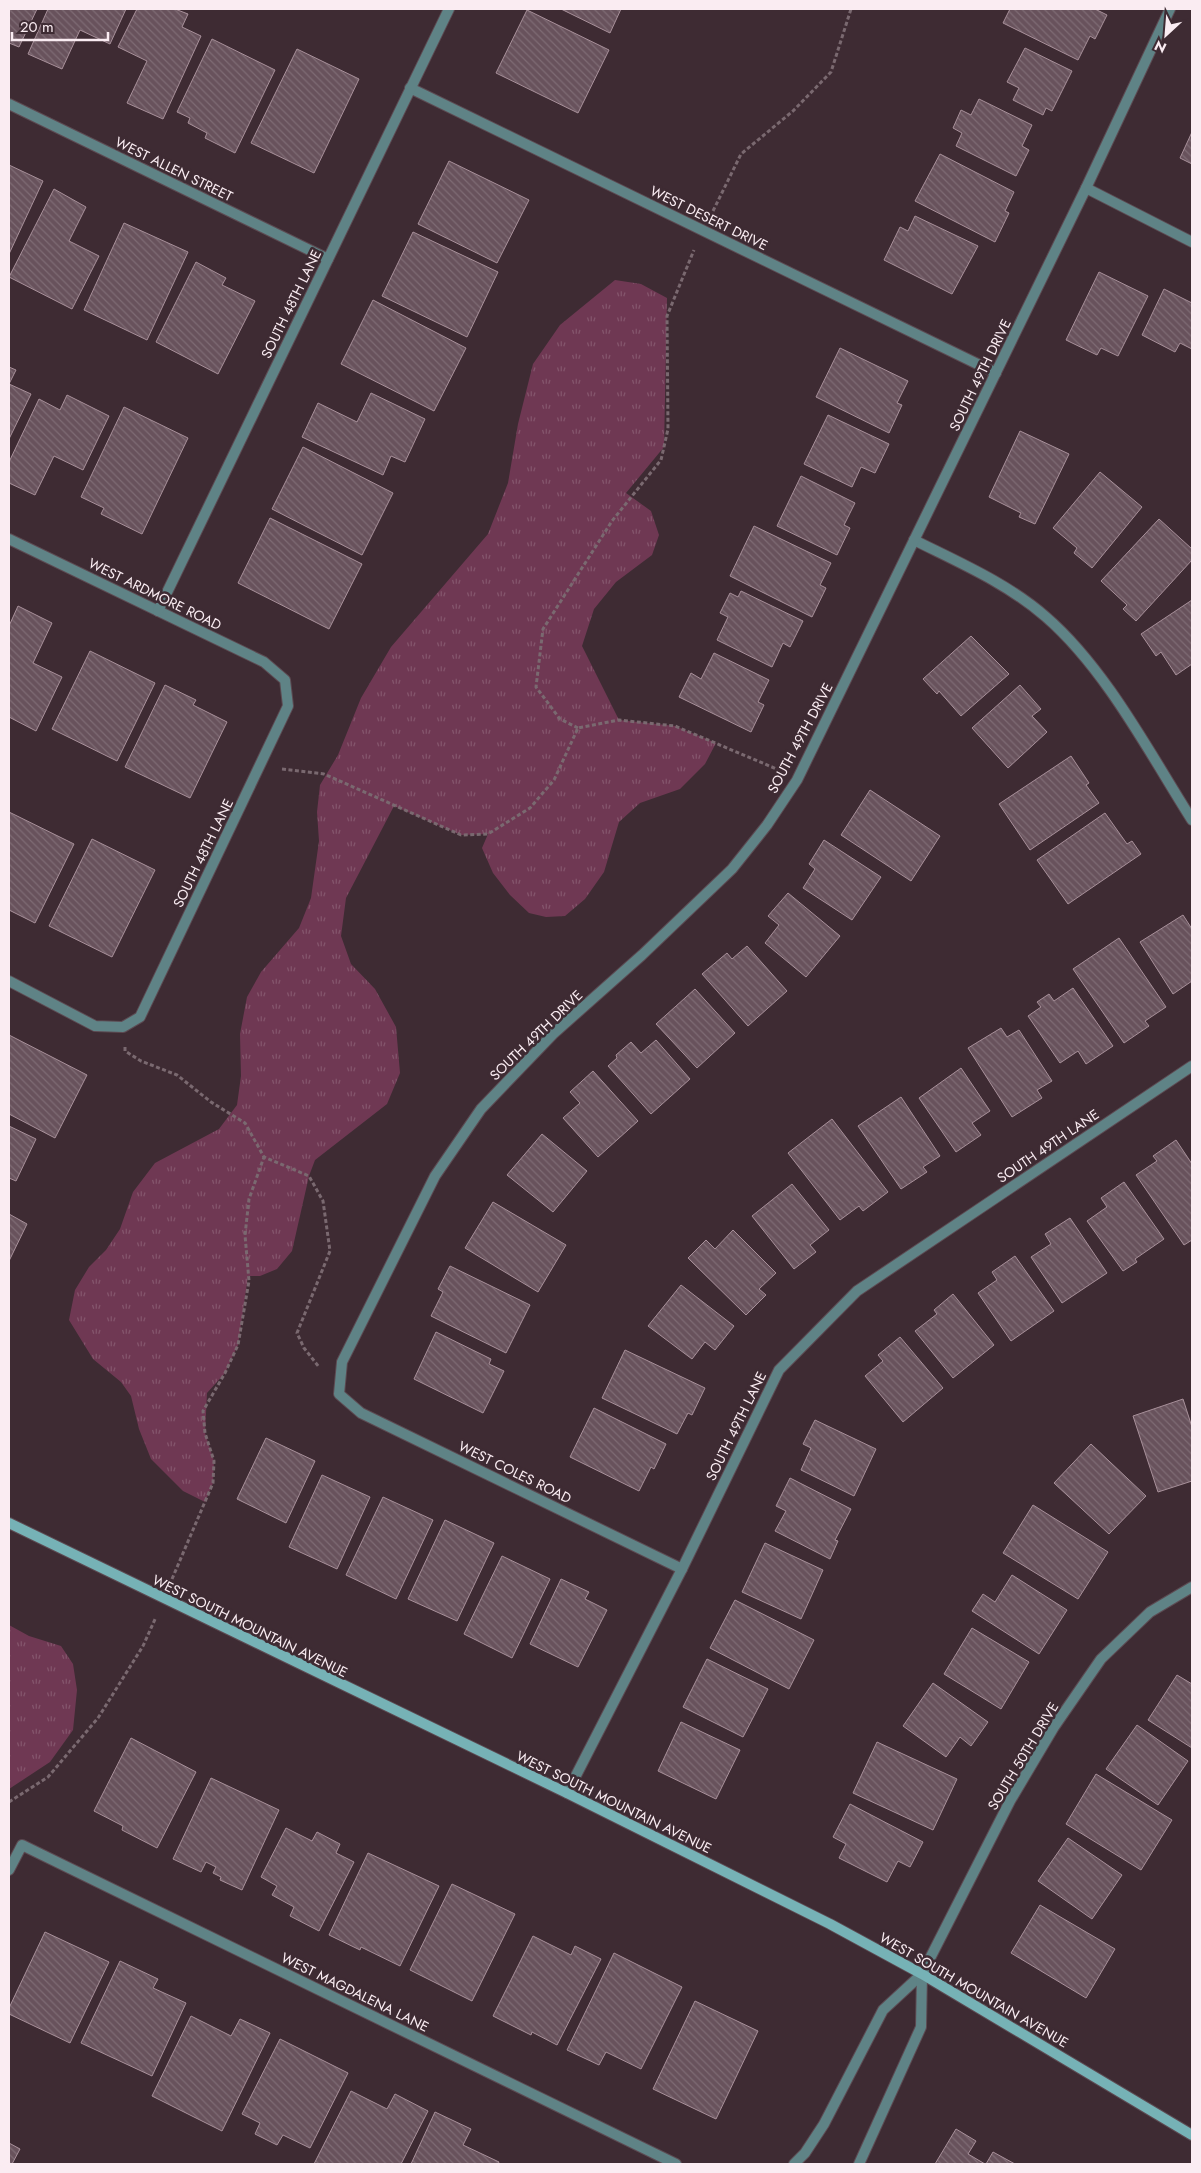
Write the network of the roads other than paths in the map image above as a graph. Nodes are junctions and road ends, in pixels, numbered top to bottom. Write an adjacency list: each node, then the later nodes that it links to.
1 (449, 9): 3 (street, SOUTH 48TH LANE)
2 (1170, 9): 5 (street, SOUTH 49TH DRIVE)
3 (410, 88): 7 (street, SOUTH 48TH LANE); 8 (street, WEST DESERT DRIVE)
4 (9, 104): 7 (street, WEST ALLEN STREET)
5 (1086, 188): 6 (street); 8 (street, SOUTH 49TH DRIVE)
6 (1192, 242)
7 (328, 259): 11 (street, SOUTH 48TH LANE)
8 (996, 373): 10 (street, SOUTH 49TH DRIVE)
9 (9, 539): 11 (street, WEST ARDMORE ROAD)
10 (914, 540): 13 (street); 16 (street, SOUTH 49TH DRIVE)
11 (158, 611): 12 (street, WEST ARDMORE ROAD)
12 (285, 680): 14 (street, SOUTH 48TH LANE)
13 (1192, 820)
14 (9, 981)
15 (1192, 1066): 18 (street, SOUTH 49TH LANE)
16 (339, 1394): 18 (street, WEST COLES ROAD)
17 (9, 1523): 20 (street, WEST SOUTH MOUNTAIN AVENUE)
18 (682, 1569): 20 (street, SOUTH 49TH LANE)
19 (1192, 1587): 22 (street, SOUTH 50TH DRIVE)
20 (567, 1793): 22 (street, WEST SOUTH MOUNTAIN AVENUE)
21 (9, 1870): 24 (street, WEST MAGDALENA LANE)
22 (922, 1974): 23 (street, WEST SOUTH MOUNTAIN AVENUE); 25 (street, SOUTH 50TH DRIVE); 26 (street, SOUTH 50TH DRIVE)
23 (1192, 2135)
24 (676, 2164)
25 (794, 2164)
26 (859, 2164)

